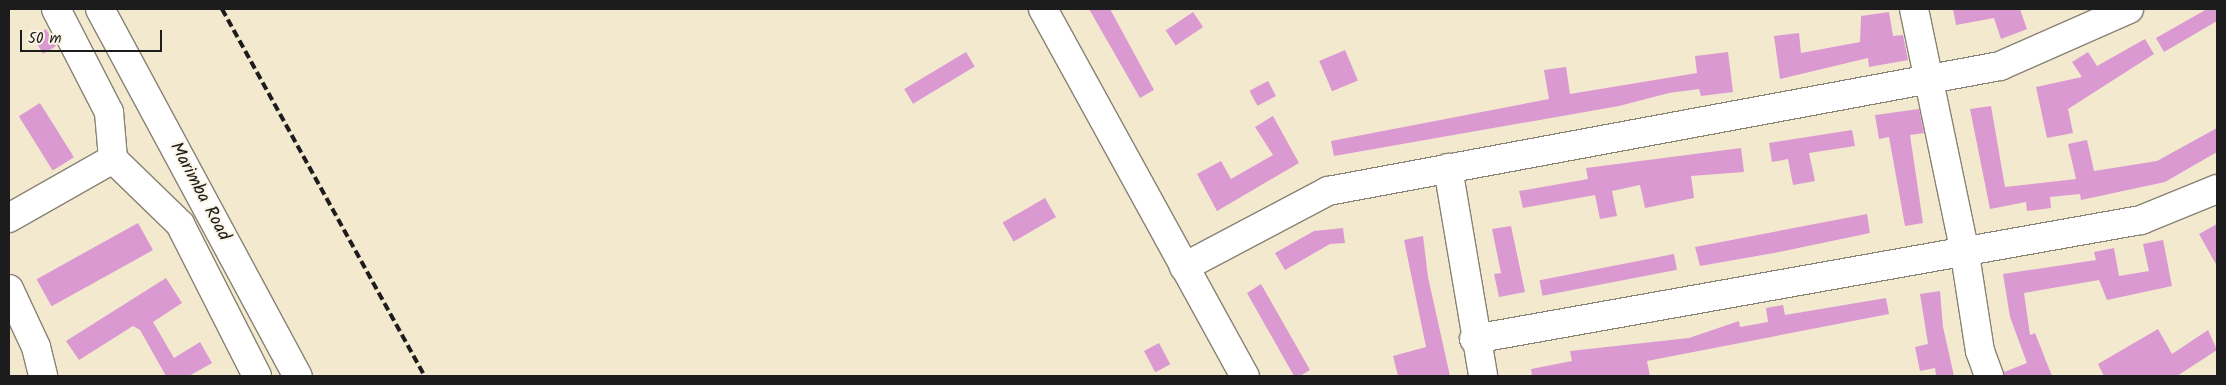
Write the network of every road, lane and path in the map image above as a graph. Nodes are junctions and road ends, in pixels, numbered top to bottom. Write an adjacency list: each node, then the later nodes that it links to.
1 (56, 9): 7 (street)
2 (100, 9): 17 (street, Marimba Road)
3 (1043, 9): 12 (street)
4 (1914, 9): 6 (street)
5 (2129, 9): 6 (street)
6 (1927, 82): 8 (street); 11 (street)
7 (113, 159): 10 (street); 16 (street)
8 (1448, 168): 12 (street); 14 (street)
9 (2217, 188): 11 (street)
10 (9, 218)
11 (1964, 248): 14 (street); 20 (street)
12 (1184, 267): 18 (street)
13 (9, 289): 15 (street)
14 (1474, 338): 19 (street)
15 (43, 376)
16 (257, 376)
17 (298, 376)
18 (1245, 376)
19 (1483, 376)
20 (1989, 376)

